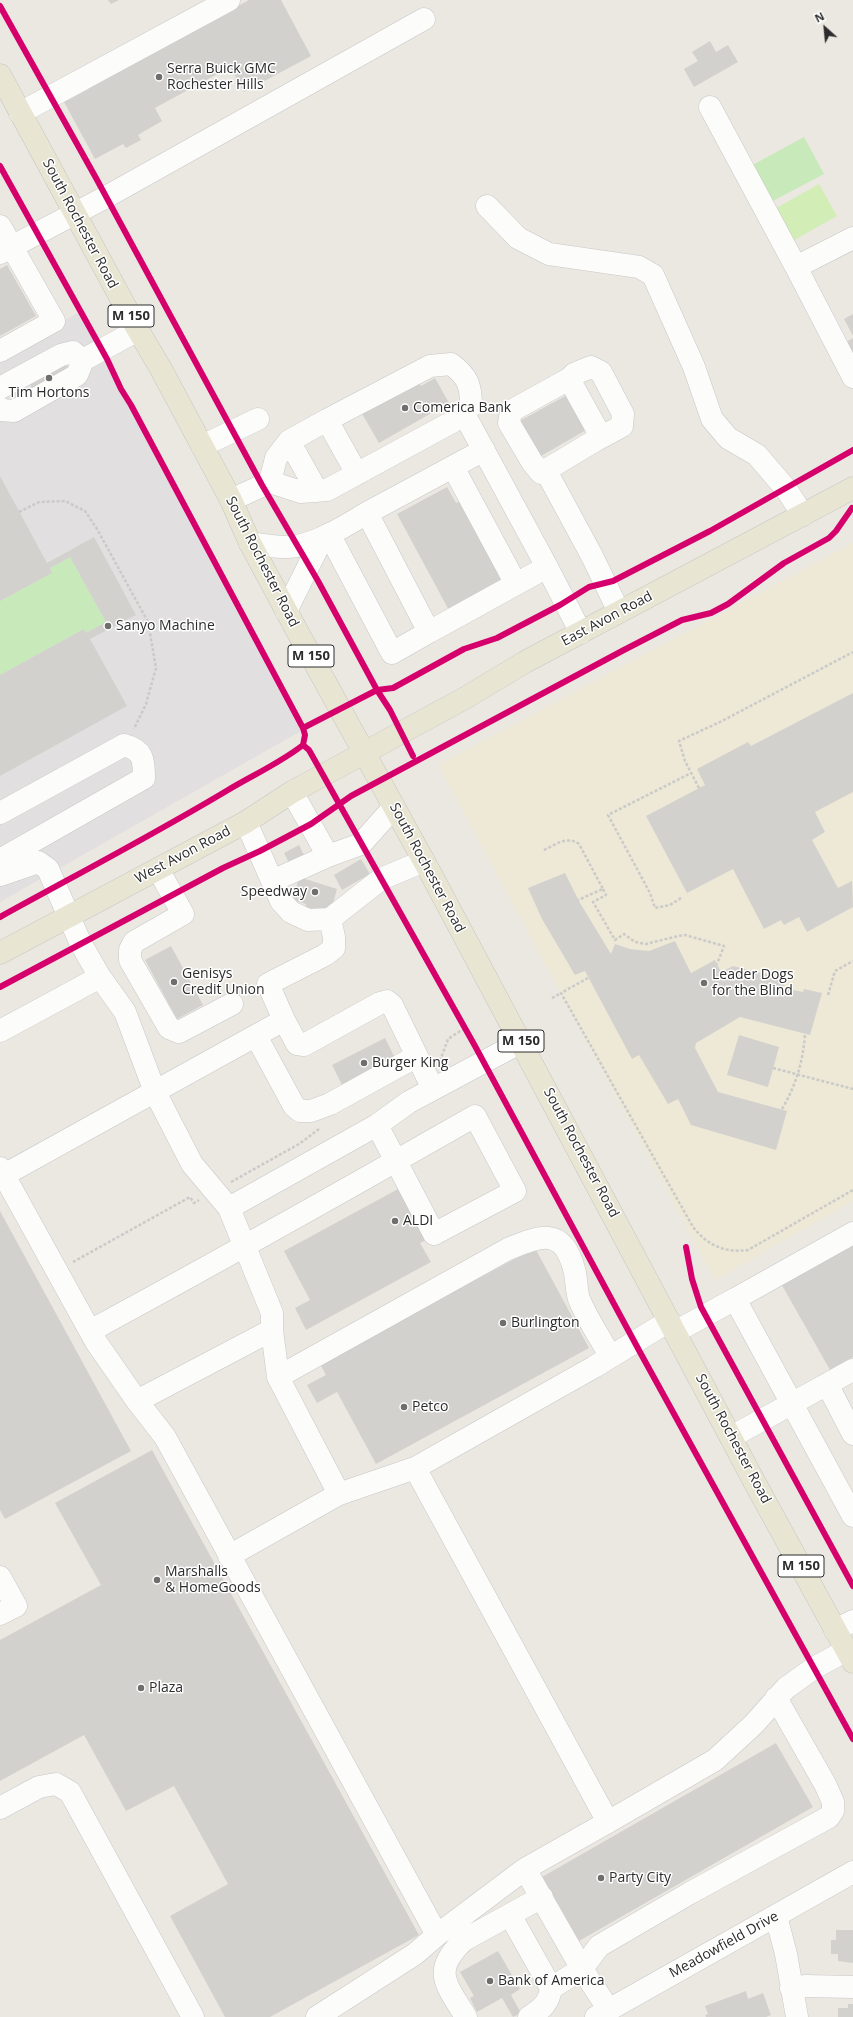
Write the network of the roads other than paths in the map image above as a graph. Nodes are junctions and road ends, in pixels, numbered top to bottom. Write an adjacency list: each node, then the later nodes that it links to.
1 (229, 0): 5 (street)
2 (424, 18): 7 (street)
3 (0, 75): 5 (main road, South Rochester Road / M 150)
4 (710, 107): 11 (street)
5 (20, 113): 7 (main road, South Rochester Road / M 150)
6 (486, 206): 35 (street)
7 (75, 213): 10 (street); 12 (main road, South Rochester Road / M 150)
8 (0, 226): 10 (street)
9 (853, 238): 11 (street)
10 (6, 250): 13 (street)
11 (796, 268): 15 (street)
12 (138, 330): 14 (street); 25 (main road, South Rochester Road / M 150)
13 (0, 351)
14 (83, 360): 17 (street); 18 (street); 20 (street)
15 (853, 377)
16 (569, 379): 23 (street); 23 (street); 28 (street)
17 (0, 388)
18 (0, 408)
19 (463, 412): 22 (street); 26 (street); 29 (street)
20 (0, 419)
21 (258, 419): 25 (street)
22 (327, 420): 24 (street); 29 (street)
23 (596, 440): 28 (street)
24 (289, 441): 30 (street); 32 (street)
25 (202, 446): 33 (main road, South Rochester Road / M 150)
26 (484, 450): 27 (street); 38 (street)
27 (453, 467): 34 (street); 39 (street)
28 (546, 471): 41 (street)
29 (357, 474): 32 (street)
30 (270, 482): 32 (street); 33 (street)
31 (853, 488): 35 (main road, East Avon Road)
32 (317, 490)
33 (231, 500): 37 (main road, South Rochester Road / M 150)
34 (368, 513): 36 (street); 42 (street)
35 (803, 515): 41 (main road, East Avon Road)
36 (326, 536): 37 (street); 40 (street); 42 (street)
37 (250, 543): 40 (main road, South Rochester Road / M 150)
38 (547, 567): 39 (street); 43 (street)
39 (516, 584): 42 (street)
40 (286, 611): 44 (main road, South Rochester Road / M 150)
41 (619, 612): 43 (main road, East Avon Road)
42 (429, 632)
43 (581, 633): 44 (main road, East Avon Road)
44 (364, 753): 45 (main road, West Avon Road); 46 (main road, South Rochester Road / M 150)
45 (292, 792): 48 (main road, West Avon Road); 49 (street)
46 (394, 808): 49 (street); 50 (main road, South Rochester Road / M 150)
47 (0, 813): 51 (street)
48 (246, 822): 52 (main road, West Avon Road); 53 (street)
49 (328, 856): 53 (street)
50 (424, 861): 55 (street); 62 (main road, South Rochester Road / M 150)
51 (2, 867): 54 (street)
52 (158, 869): 54 (main road, West Avon Road); 58 (street)
53 (272, 881): 55 (street)
54 (69, 916): 56 (main road, West Avon Road); 57 (street)
55 (330, 919): 59 (street)
56 (0, 953)
57 (100, 977): 60 (street); 64 (street)
58 (232, 1004)
59 (284, 1020): 61 (street); 63 (street)
60 (0, 1031)
61 (256, 1036): 63 (street); 64 (street)
62 (521, 1042): 63 (street); 72 (main road, South Rochester Road / M 150)
63 (425, 1072): 65 (street)
64 (155, 1092): 67 (street); 68 (street)
65 (377, 1125): 66 (street); 68 (street)
66 (396, 1162): 66 (street); 70 (street)
67 (2, 1172): 74 (street)
68 (229, 1208): 70 (street)
69 (853, 1233): 71 (street)
70 (245, 1247): 73 (street); 74 (street)
71 (735, 1299): 72 (street); 80 (street)
72 (672, 1326): 75 (street); 82 (main road, South Rochester Road / M 150)
73 (272, 1330): 77 (street); 79 (street)
74 (90, 1331): 79 (street)
75 (610, 1356): 77 (street); 83 (street)
76 (853, 1370): 78 (street)
77 (278, 1377): 84 (street)
78 (827, 1384): 80 (street); 81 (street)
79 (137, 1401): 86 (street)
80 (792, 1404): 82 (street); 85 (street)
81 (853, 1434)
82 (731, 1437): 89 (main road, South Rochester Road / M 150)
83 (414, 1468): 84 (street); 93 (street)
84 (339, 1494): 86 (street)
85 (853, 1516)
86 (230, 1556): 99 (street)
87 (0, 1577): 88 (street)
88 (0, 1614)
89 (844, 1625): 90 (main road, South Rochester Road / M 150)
90 (850, 1656): 91 (street)
91 (776, 1698): 93 (street); 100 (street)
92 (0, 1808): 106 (street)
93 (608, 1822): 94 (street)
94 (524, 1868): 96 (street); 99 (street)
95 (853, 1872): 98 (street, Meadowfield Drive)
96 (542, 1897): 97 (street); 100 (street)
97 (510, 1915): 102 (street); 107 (street)
98 (776, 1916): 103 (street); 104 (street, Meadowfield Drive)
99 (438, 1935): 105 (street)
100 (582, 1969): 102 (street); 104 (street)
101 (853, 1987): 103 (street)
102 (551, 1988): 108 (street)
103 (792, 1988): 109 (street)
104 (602, 2013)
105 (319, 2016)
106 (193, 2017)
107 (466, 2017)
108 (529, 2017)
109 (797, 2017)

